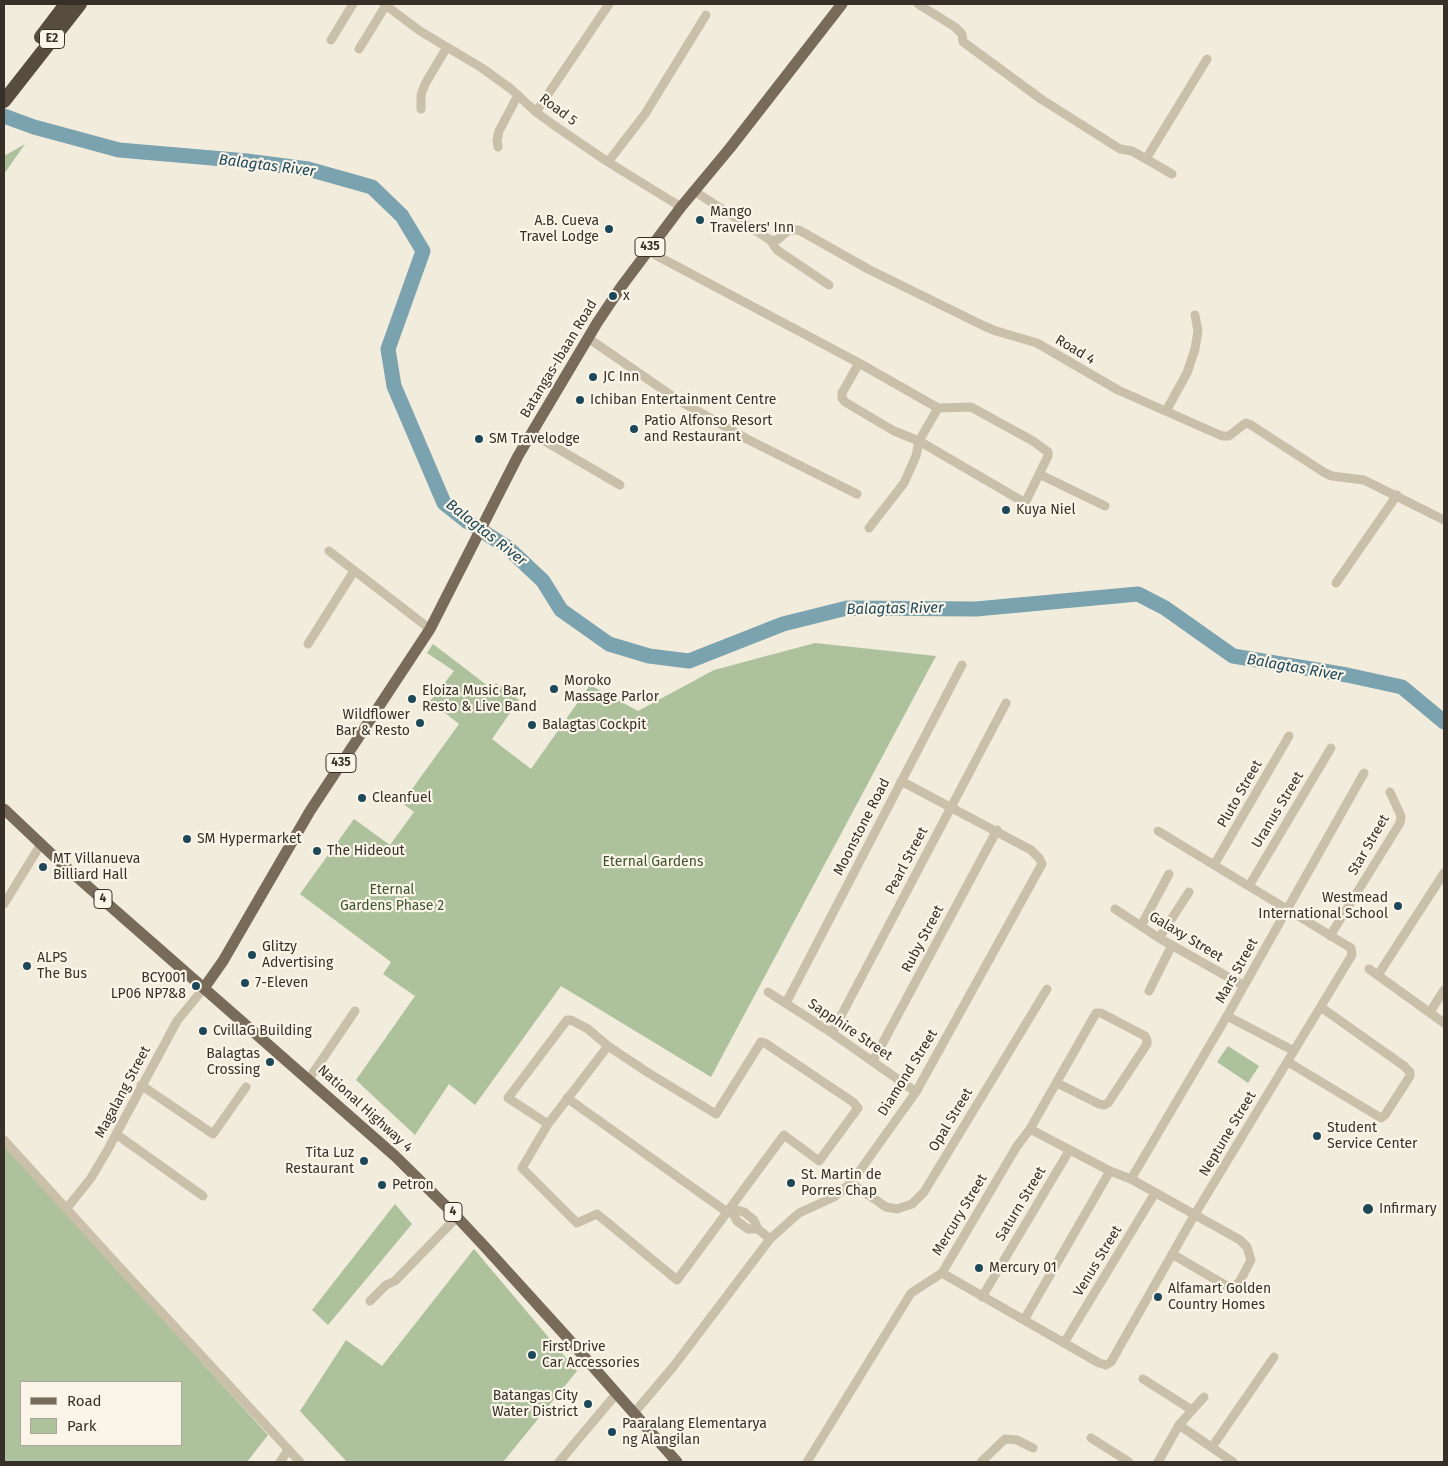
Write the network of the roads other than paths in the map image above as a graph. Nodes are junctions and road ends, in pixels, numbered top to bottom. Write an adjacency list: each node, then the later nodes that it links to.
1 (66, 4): 13 (highway, E2)
2 (80, 4): 13 (highway, E2)
3 (353, 4): 9 (street)
4 (385, 4): 10 (street, Road 5); 11 (street)
5 (609, 4): 18 (street)
6 (842, 4): 23 (main road, Batangas-Ibaan Road / 435)
7 (918, 4): 20 (street)
8 (706, 15): 21 (street)
9 (332, 40)
10 (447, 47): 15 (street, Road 5); 17 (street)
11 (359, 49)
12 (1207, 59): 20 (street)
13 (21, 72): 14 (highway, E2); 16 (highway, E2)
14 (4, 89)
15 (518, 96): 18 (street, Road 5); 19 (street)
16 (4, 101)
17 (421, 109)
18 (536, 112): 21 (street, Road 5)
19 (498, 147)
20 (1146, 159): 22 (street)
21 (608, 162): 24 (street, Road 5)
22 (1172, 174)
23 (694, 191): 24 (main road, Batangas-Ibaan Road / 435); 25 (street)
24 (681, 207): 26 (main road, Batangas-Ibaan Road / 435)
25 (770, 240): 27 (street); 32 (street, Road 4)
26 (648, 251): 29 (main road, Batangas-Ibaan Road / 435); 30 (street)
27 (830, 285)
28 (1195, 315): 32 (street)
29 (588, 338): 33 (main road, Batangas-Ibaan Road / 435); 37 (street)
30 (859, 363): 31 (street); 34 (street)
31 (938, 408): 34 (street); 35 (street)
32 (1166, 411): 38 (street, Road 4)
33 (531, 433): 36 (street); 45 (main road, Batangas-Ibaan Road / 435)
34 (919, 441): 35 (street); 41 (street)
35 (1039, 474): 39 (street)
36 (620, 485)
37 (857, 494)
38 (1397, 495): 40 (street, Road 4); 44 (street)
39 (1106, 506)
40 (1444, 520)
41 (868, 528)
42 (328, 551): 43 (street)
43 (354, 571): 45 (street); 46 (street)
44 (1336, 583)
45 (430, 629): 74 (main road, Batangas-Ibaan Road / 435)
46 (308, 644)
47 (962, 665): 52 (street, Moonstone Road)
48 (1006, 703): 54 (street, Pearl Street)
49 (1289, 736): 59 (street, Pluto Street)
50 (1331, 748): 62 (street, Uranus Street)
51 (1364, 773): 65 (street, Mars Street)
52 (901, 781): 54 (street, Diamond Street); 79 (street, Moonstone Road)
53 (1390, 792): 68 (street, Star Street)
54 (951, 807): 56 (street, Diamond Street); 85 (street, Pearl Street)
55 (4, 809): 58 (main road, National Highway 4 / 4)
56 (997, 830): 88 (street, Ruby Street); 94 (street, Diamond Street)
57 (1158, 831): 59 (street, Neptune Street)
58 (41, 844): 64 (street); 74 (main road, National Highway 4 / 4)
59 (1214, 865): 62 (street, Neptune Street)
60 (1444, 873): 72 (street)
61 (1169, 874): 67 (street)
62 (1249, 886): 65 (street, Neptune Street)
63 (1189, 892): 69 (street)
64 (4, 904)
65 (1288, 909): 68 (street, Neptune Street); 73 (street, Mars Street)
66 (1114, 910): 67 (street, Galaxy Street)
67 (1141, 926): 69 (street, Galaxy Street)
68 (1330, 936): 80 (street, Neptune Street)
69 (1159, 938): 70 (street, Galaxy Street)
70 (1172, 945): 73 (street, Galaxy Street); 77 (street)
71 (1369, 969): 72 (street)
72 (1378, 975): 82 (street)
73 (1244, 986): 83 (street, Mars Street)
74 (204, 988): 90 (main road, National Highway 4 / 4); 92 (street, Magalang Street)
75 (1047, 989): 103 (street, Opal Street)
76 (1444, 990): 82 (street)
77 (1148, 991)
78 (768, 992): 79 (street, Sapphire Street)
79 (786, 1003): 85 (street, Sapphire Street)
80 (1322, 1008): 87 (street, Neptune Street); 89 (street)
81 (355, 1011): 90 (street)
82 (1430, 1012): 84 (street)
83 (1227, 1016): 87 (street); 102 (street, Mars Street)
84 (1444, 1023)
85 (832, 1033): 88 (street, Sapphire Street)
86 (608, 1046): 95 (street); 96 (street); 107 (street)
87 (1294, 1051): 89 (street, Neptune Street)
88 (873, 1061): 94 (street, Sapphire Street)
89 (1288, 1062): 108 (street, Neptune Street)
90 (309, 1079): 109 (main road, National Highway 4 / 4)
91 (1057, 1083): 91 (street, Mercury Street); 97 (street, Mercury Street)
92 (141, 1085): 93 (street); 98 (street, Magalang Street)
93 (246, 1087)
94 (916, 1092): 103 (street, Diamond Street)
95 (567, 1098): 96 (street); 107 (street)
96 (548, 1124): 107 (street)
97 (1030, 1129): 100 (street); 112 (street, Mercury Street)
98 (116, 1134): 105 (street); 106 (street, Magalang Street)
99 (4, 1140): 106 (street)
100 (1069, 1151): 101 (street); 113 (street, Saturn Street)
101 (1110, 1171): 102 (street); 115 (street)
102 (1131, 1179): 104 (street)
103 (851, 1183): 110 (street, Diamond Street)
104 (1155, 1194): 108 (street); 116 (street, Venus Street)
105 (203, 1196)
106 (67, 1208): 127 (street)
107 (728, 1210): 110 (street)
108 (1195, 1214): 111 (street, Neptune Street); 111 (street)
109 (457, 1217): 114 (street); 119 (main road, National Highway 4 / 4)
110 (770, 1239): 122 (street, Diamond Street)
111 (1172, 1254): 116 (street, Neptune Street)
112 (942, 1273): 113 (street, Neptune Street); 132 (street, Mercury Street)
113 (982, 1297): 115 (street, Neptune Street)
114 (370, 1301)
115 (1024, 1320): 116 (street, Neptune Street)
116 (1064, 1344)
117 (1274, 1357): 125 (street)
118 (1143, 1379): 121 (street)
119 (617, 1393): 122 (main road, National Highway 4 / 4); 130 (street)
120 (1204, 1397): 121 (street)
121 (1192, 1410): 123 (street)
122 (634, 1413): 131 (main road, National Highway 4 / 4)
123 (1179, 1425): 125 (street); 135 (street)
124 (1091, 1438): 134 (street)
125 (1212, 1447): 136 (street)
126 (1033, 1448): 133 (street)
127 (288, 1450): 128 (street); 129 (street)
128 (280, 1462)
129 (300, 1462)
130 (559, 1462)
131 (677, 1462)
132 (807, 1462)
133 (981, 1462)
134 (1129, 1462)
135 (1158, 1462)
136 (1233, 1462)

